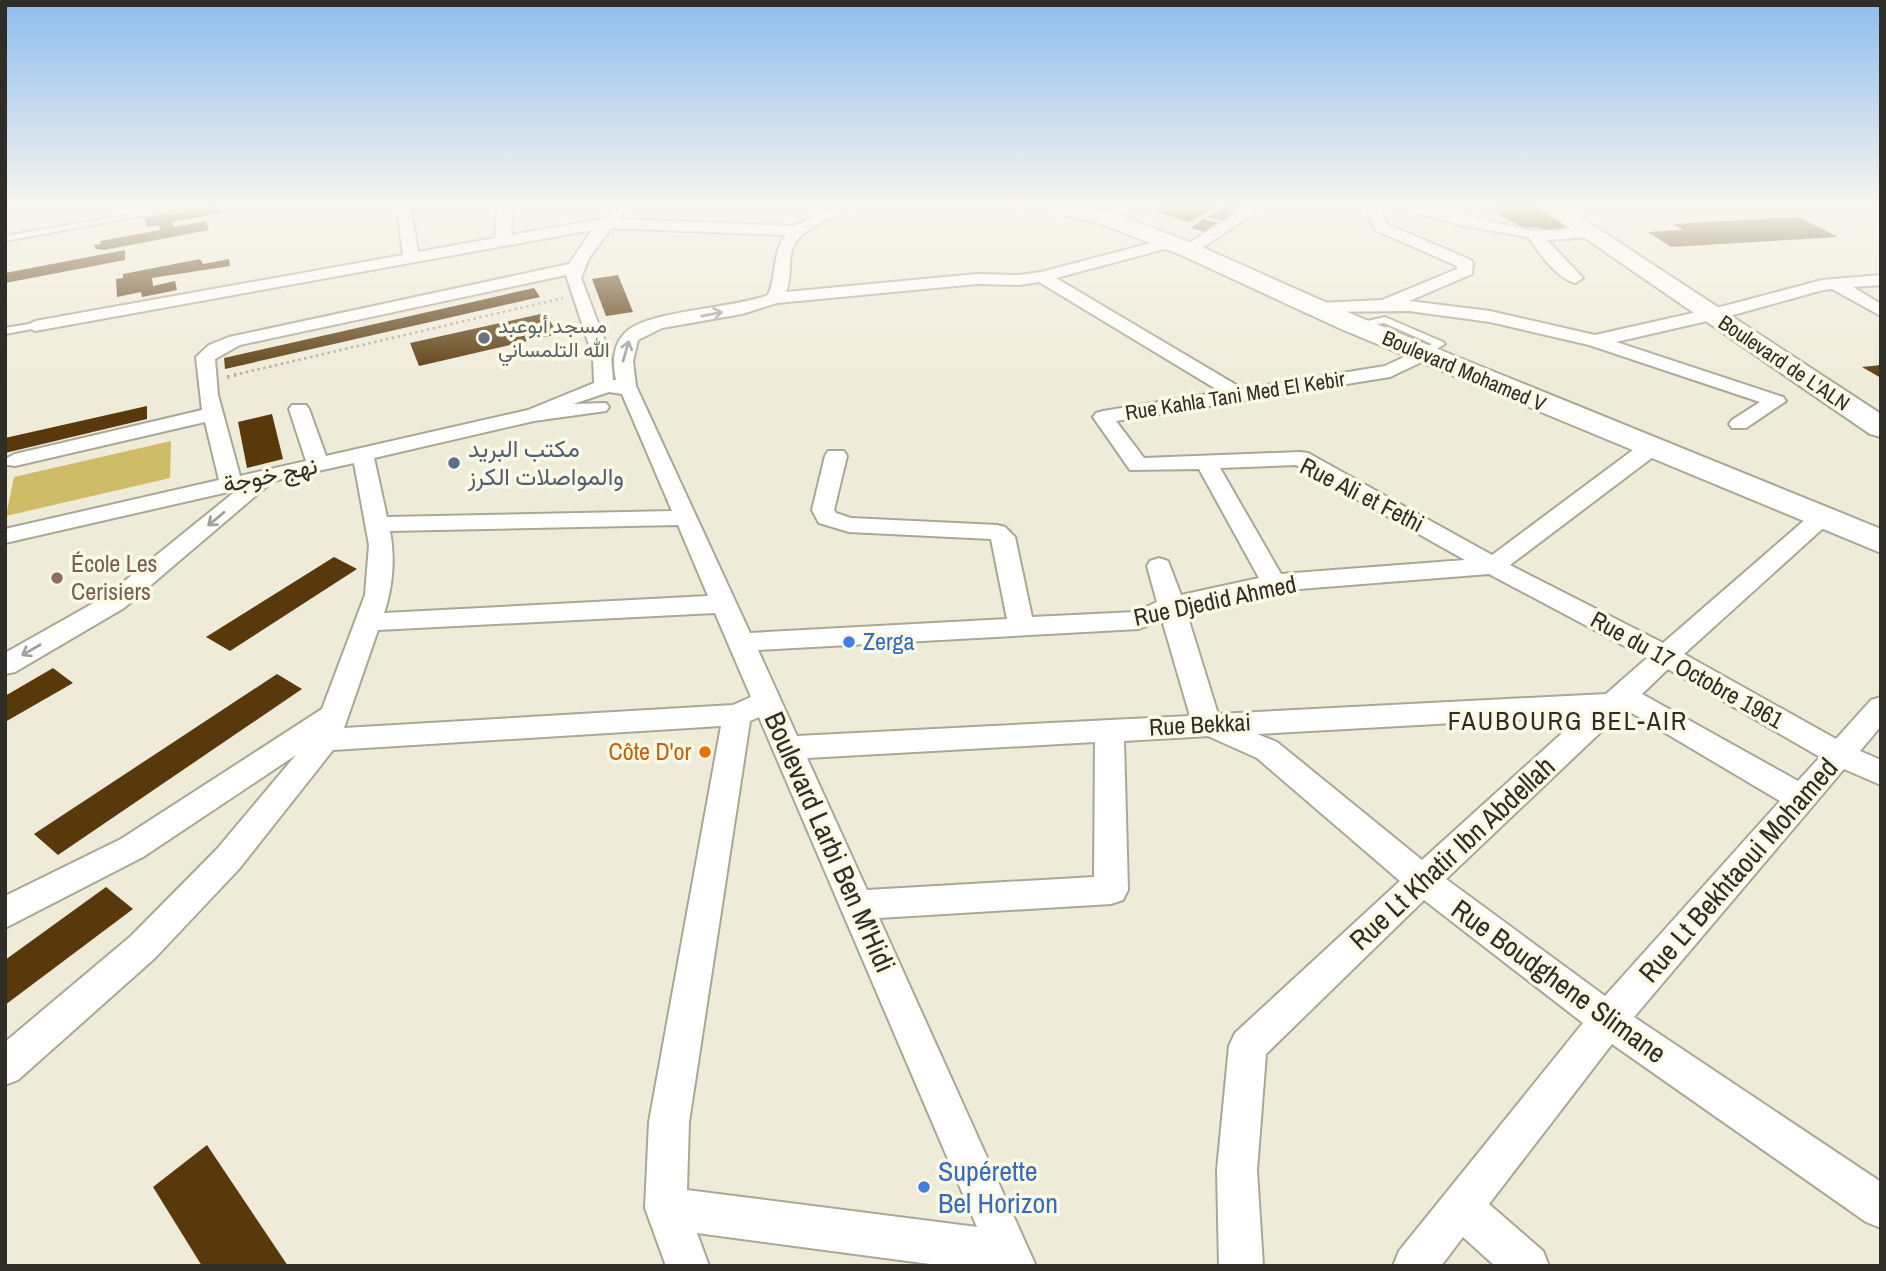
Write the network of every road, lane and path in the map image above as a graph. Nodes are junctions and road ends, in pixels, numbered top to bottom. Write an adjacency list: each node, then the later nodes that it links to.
1 (376, 264): 21 (street)
2 (578, 264): 10 (street)
3 (784, 264): 16 (street)
4 (1100, 264): 11 (street)
5 (1218, 264): 18 (main road, Boulevard Mohamed V)
6 (1465, 264): 17 (street)
7 (1560, 264): 12 (street)
8 (1641, 264): 20 (main road, Boulevard de L'ALN)
9 (1651, 264): 20 (main road, Boulevard de L'ALN)
10 (575, 268): 15 (street); 26 (street)
11 (1042, 277): 16 (street); 28 (street)
12 (1575, 278)
13 (1881, 280): 14 (street)
14 (1835, 284): 19 (street); 20 (street)
15 (577, 295): 26 (path); 29 (street)
16 (774, 298): 22 (street, one-way to 16)
17 (1383, 305): 18 (street); 24 (street)
18 (1318, 308): 25 (main road, Boulevard Mohamed V)
19 (1881, 311)
20 (1720, 313): 24 (street); 31 (main road, Boulevard de L'ALN); 34 (main road, Boulevard de L'ALN)
21 (35, 326): 23 (lane)
22 (650, 326): 27 (street, one-way to 22)
23 (5, 331)
24 (1595, 341): 33 (street)
25 (1423, 354): 28 (street, Rue Kahla Tani Med El Kebir); 36 (main road, Boulevard Mohamed V)
26 (207, 382): 32 (street)
27 (629, 390): 29 (street); 35 (street, Boulevard Larbi Ben M'Hidi)
28 (1240, 395): 42 (street, Rue Kahla Tani Med El Kebir)
29 (601, 397): 35 (street); 37 (street, نهج خوجة)
30 (299, 409): 41 (street)
31 (1881, 413)
32 (213, 414): 39 (street); 44 (street)
33 (1739, 424)
34 (1881, 428)
35 (649, 432): 46 (street, Boulevard Larbi Ben M'Hidi)
36 (1649, 449): 45 (main road, Boulevard Mohamed V); 51 (street)
37 (363, 456): 41 (street, نهج خوجة); 47 (street)
38 (836, 456): 56 (street)
39 (15, 460)
40 (1207, 464): 42 (street, Rue Ali et Fethi); 51 (street, Rue Ali et Fethi); 52 (street)
41 (318, 465): 43 (street, نهج خوجة)
42 (1138, 465)
43 (268, 475): 44 (street, نهج خوجة); 59 (street, one-way to 59)
44 (231, 483): 48 (street, نهج خوجة)
45 (1823, 516): 49 (main road, Boulevard Mohamed V); 58 (street, Rue Lt Khatir Ibn Abdellah)
46 (687, 518): 47 (street); 53 (street, Boulevard Larbi Ben M'Hidi)
47 (377, 524): 55 (street)
48 (5, 536)
49 (1881, 542)
50 (1159, 566): 54 (street)
51 (1493, 566): 52 (street, Rue Djedid Ahmed); 58 (street, Rue du 17 Octobre 1961)
52 (1274, 583): 54 (street, Rue Djedid Ahmed)
53 (724, 604): 55 (street); 57 (street, Boulevard Larbi Ben M'Hidi)
54 (1171, 606): 56 (street, Rue Djedid Ahmed); 63 (street)
55 (369, 622): 64 (street)
56 (1021, 626): 57 (street, Rue Djedid Ahmed)
57 (743, 642): 62 (street, Boulevard Larbi Ben M'Hidi)
58 (1664, 655): 60 (street, Rue Lt Khatir Ibn Abdellah); 67 (street, Rue du 17 Octobre 1961)
59 (5, 665)
60 (1617, 699): 63 (street, Rue Bekkai); 69 (street); 70 (street, Rue Lt Khatir Ibn Abdellah)
61 (1881, 707): 67 (street, Rue Lt Bekhtaoui Mohamed)
62 (753, 708): 64 (street); 66 (street, Boulevard Larbi Ben M'Hidi); 76 (street)
63 (1208, 724): 65 (street, Rue Bekkai); 70 (street, Rue Boudghene Slimane)
64 (329, 727): 72 (street); 74 (street)
65 (1109, 730): 66 (street, Rue Bekkai); 71 (street)
66 (788, 748): 71 (street, Boulevard Larbi Ben M'Hidi)
67 (1839, 754): 68 (street, Rue du 17 Octobre 1961); 69 (street, Rue Lt Bekhtaoui Mohamed)
68 (1881, 773)
69 (1801, 798): 73 (street, Rue Lt Bekhtaoui Mohamed)
70 (1421, 879): 73 (street, Rue Boudghene Slimane); 80 (street, Rue Lt Khatir Ibn Abdellah)
71 (857, 905): 78 (street, Boulevard Larbi Ben M'Hidi)
72 (5, 913)
73 (1608, 1020): 75 (street, Rue Boudghene Slimane); 77 (street, Rue Lt Bekhtaoui Mohamed)
74 (5, 1067)
75 (1881, 1207)
76 (666, 1208): 78 (street); 79 (street)
77 (1460, 1208): 81 (street, Rue Lt Bekhtaoui Mohamed); 82 (street)
78 (1013, 1259)
79 (688, 1266)
80 (1241, 1266)
81 (1414, 1266)
82 (1528, 1266)

